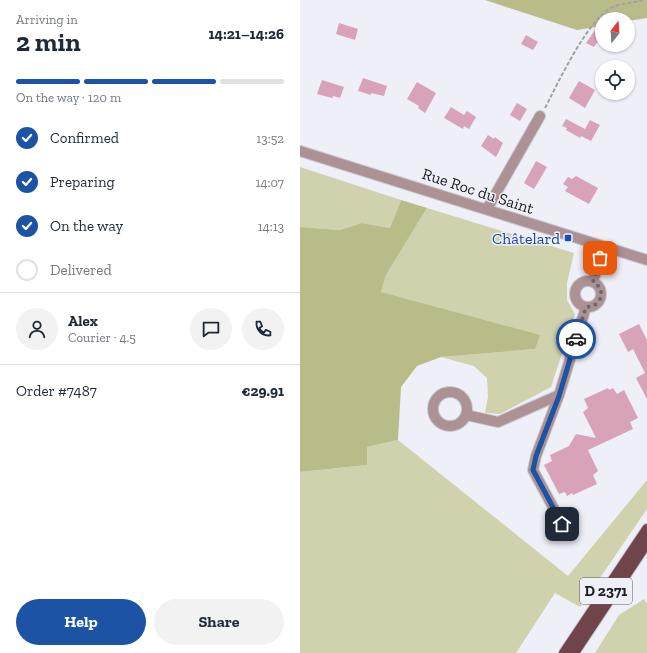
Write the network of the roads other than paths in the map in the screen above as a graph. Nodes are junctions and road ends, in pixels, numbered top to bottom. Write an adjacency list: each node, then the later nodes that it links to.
1 (540, 116): 3 (street)
2 (300, 151): 3 (street, Rue Roc du Saint)
3 (486, 209): 4 (street, Rue Roc du Saint)
4 (604, 246): 5 (street, Rue Roc du Saint); 6 (street)
5 (647, 260)
6 (593, 282): 7 (street); 7 (street)
7 (586, 307): 8 (street)
8 (559, 396): 9 (street); 10 (street)
9 (466, 415)
10 (562, 524)
11 (647, 529): 13 (main road, D 2371)
12 (647, 543): 14 (main road, D 2371)
13 (564, 653)
14 (574, 653)

